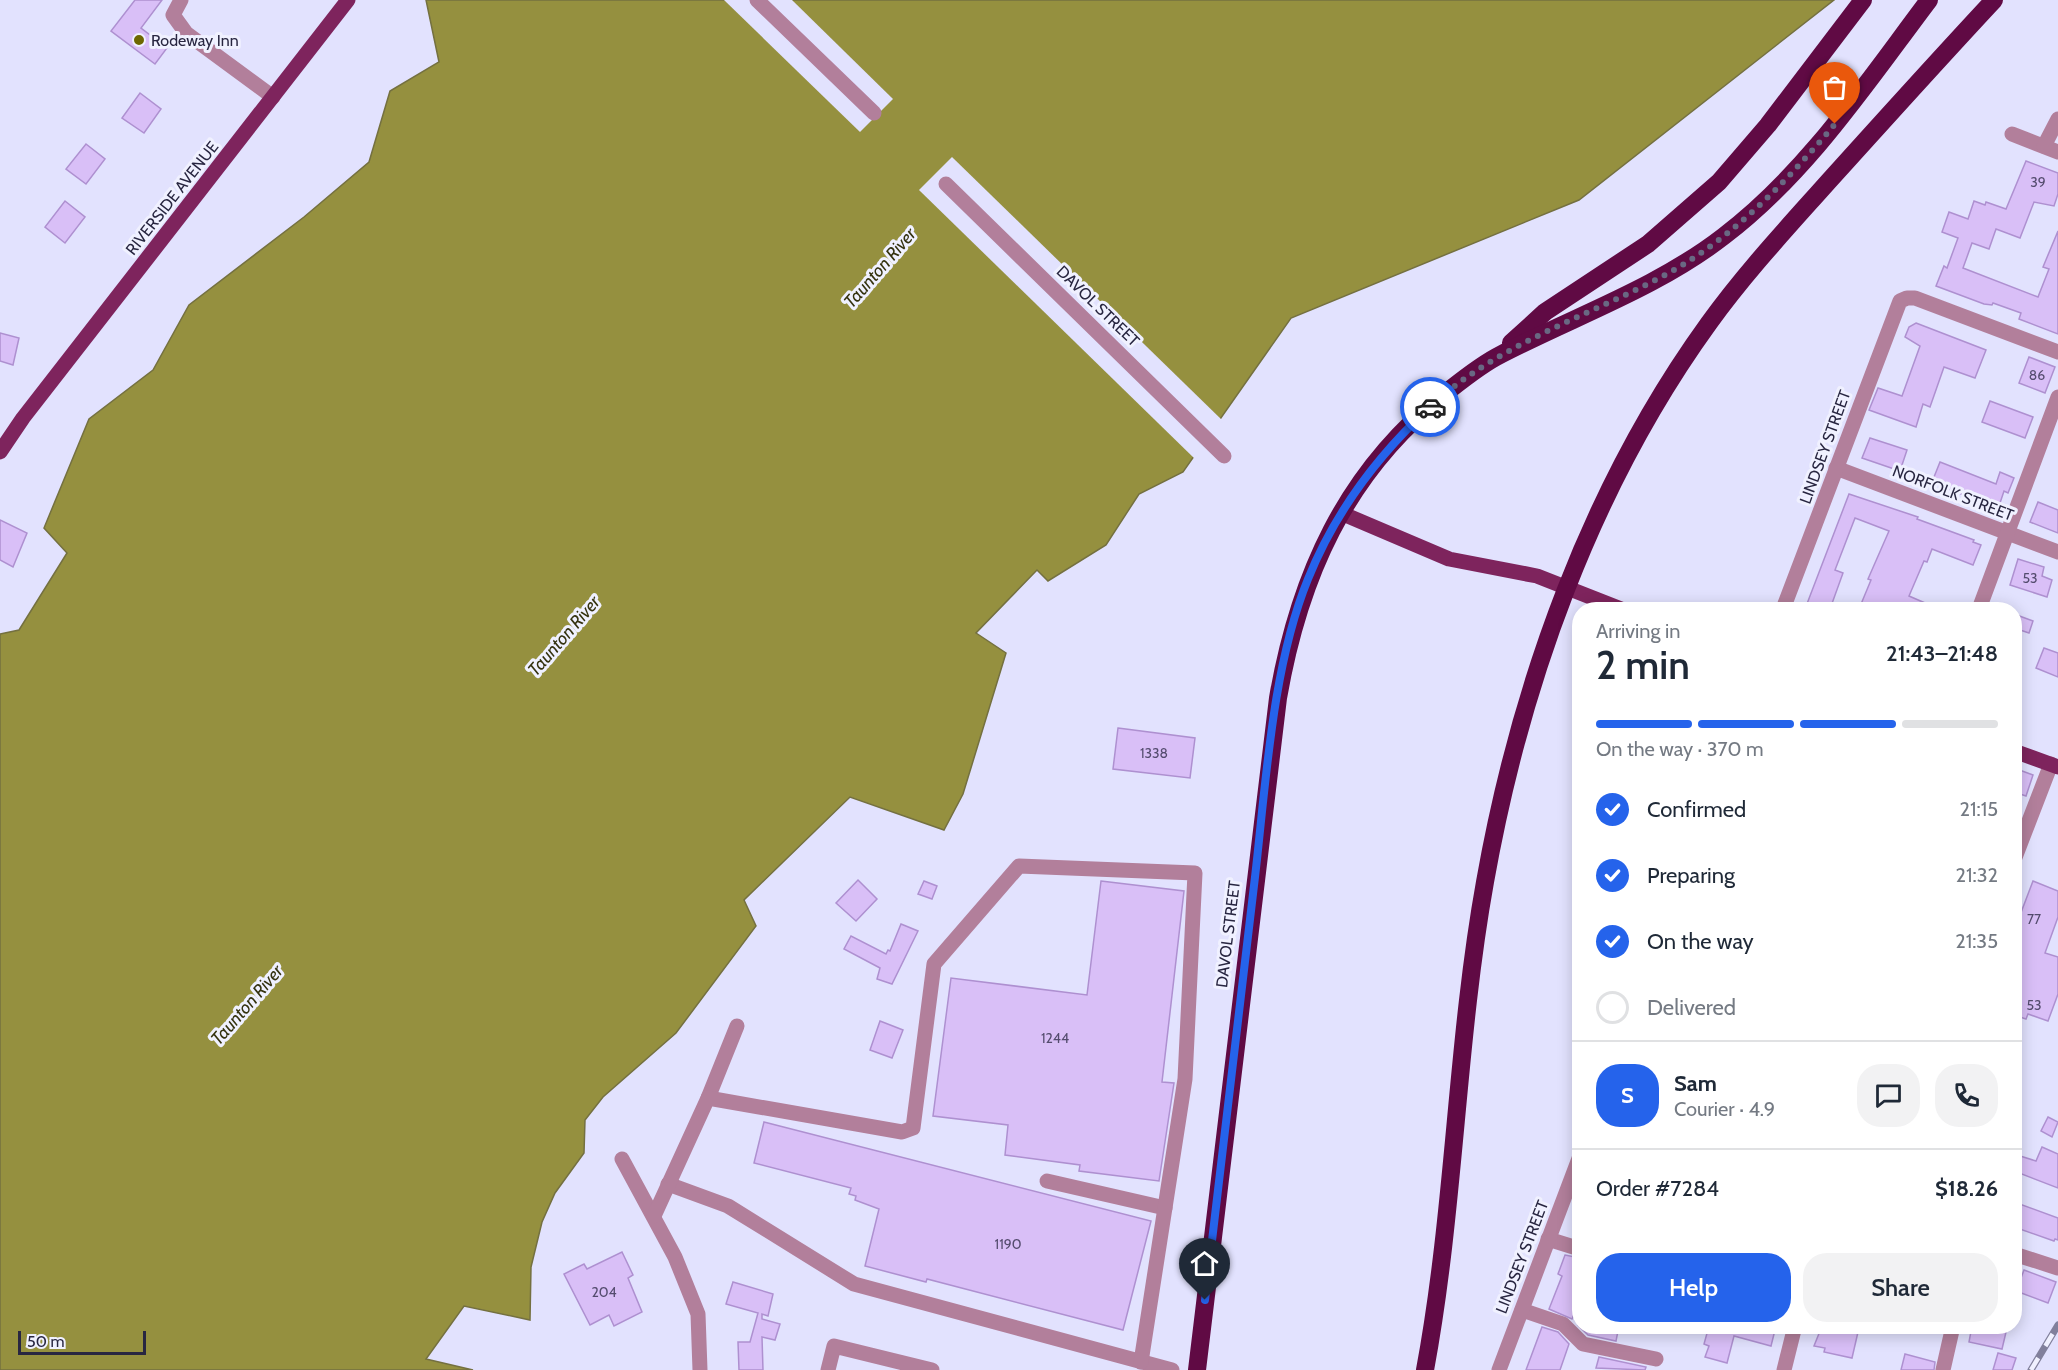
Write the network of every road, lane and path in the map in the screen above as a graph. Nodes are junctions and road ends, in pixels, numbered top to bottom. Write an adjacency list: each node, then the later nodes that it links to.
1 (181, 0): 7 (street)
2 (348, 0): 7 (main road, RIVERSIDE AVENUE)
3 (757, 0): 8 (street)
4 (1863, 0): 14 (highway)
5 (1929, 0): 14 (highway)
6 (1994, 0): 24 (highway)
7 (273, 98): 16 (main road, RIVERSIDE AVENUE)
8 (874, 113)
9 (2058, 119): 11 (street)
10 (2012, 134): 11 (street)
11 (2051, 149)
12 (946, 184): 19 (street, DAVOL STREET)
13 (2058, 352): 20 (street, LINDSEY STREET)
14 (1497, 356): 21 (highway, DAVOL STREET)
15 (2058, 397): 22 (street)
16 (23, 418): 17 (main road, RIVERSIDE AVENUE); 18 (main road, RIVERSIDE AVENUE)
17 (0, 437)
18 (0, 452)
19 (1224, 456)
20 (1836, 468): 22 (street, NORFOLK STREET); 26 (street, LINDSEY STREET)
21 (1341, 513): 24 (main road); 54 (highway, DAVOL STREET)
22 (2007, 533): 23 (street, NORFOLK STREET); 27 (street)
23 (2058, 552)
24 (1569, 588): 25 (main road); 55 (highway)
25 (1604, 602)
26 (1786, 602)
27 (1982, 602)
28 (2022, 754): 29 (main road)
29 (2054, 765): 30 (street)
30 (2022, 841)
31 (737, 1026): 32 (street)
32 (708, 1098): 36 (street); 37 (street)
33 (622, 1160): 38 (street)
34 (1572, 1177): 39 (street, LINDSEY STREET)
35 (1047, 1181): 37 (street)
36 (668, 1184): 38 (street); 49 (street)
37 (1165, 1208): 49 (street)
38 (654, 1215): 50 (street)
39 (1548, 1239): 40 (street); 43 (street, LINDSEY STREET)
40 (1572, 1247)
41 (2022, 1257): 42 (street)
42 (2058, 1268)
43 (1522, 1310): 44 (street); 56 (street, LINDSEY STREET)
44 (1572, 1333)
45 (1573, 1334): 48 (street)
46 (1793, 1334): 57 (street)
47 (1951, 1334): 58 (street)
48 (1656, 1359)
49 (1141, 1362): 53 (street)
50 (700, 1370)
51 (828, 1370): 52 (street)
52 (932, 1370)
53 (1172, 1370)
54 (1197, 1370)
55 (1425, 1370)
56 (1499, 1370)
57 (1784, 1370)
58 (1943, 1370)

